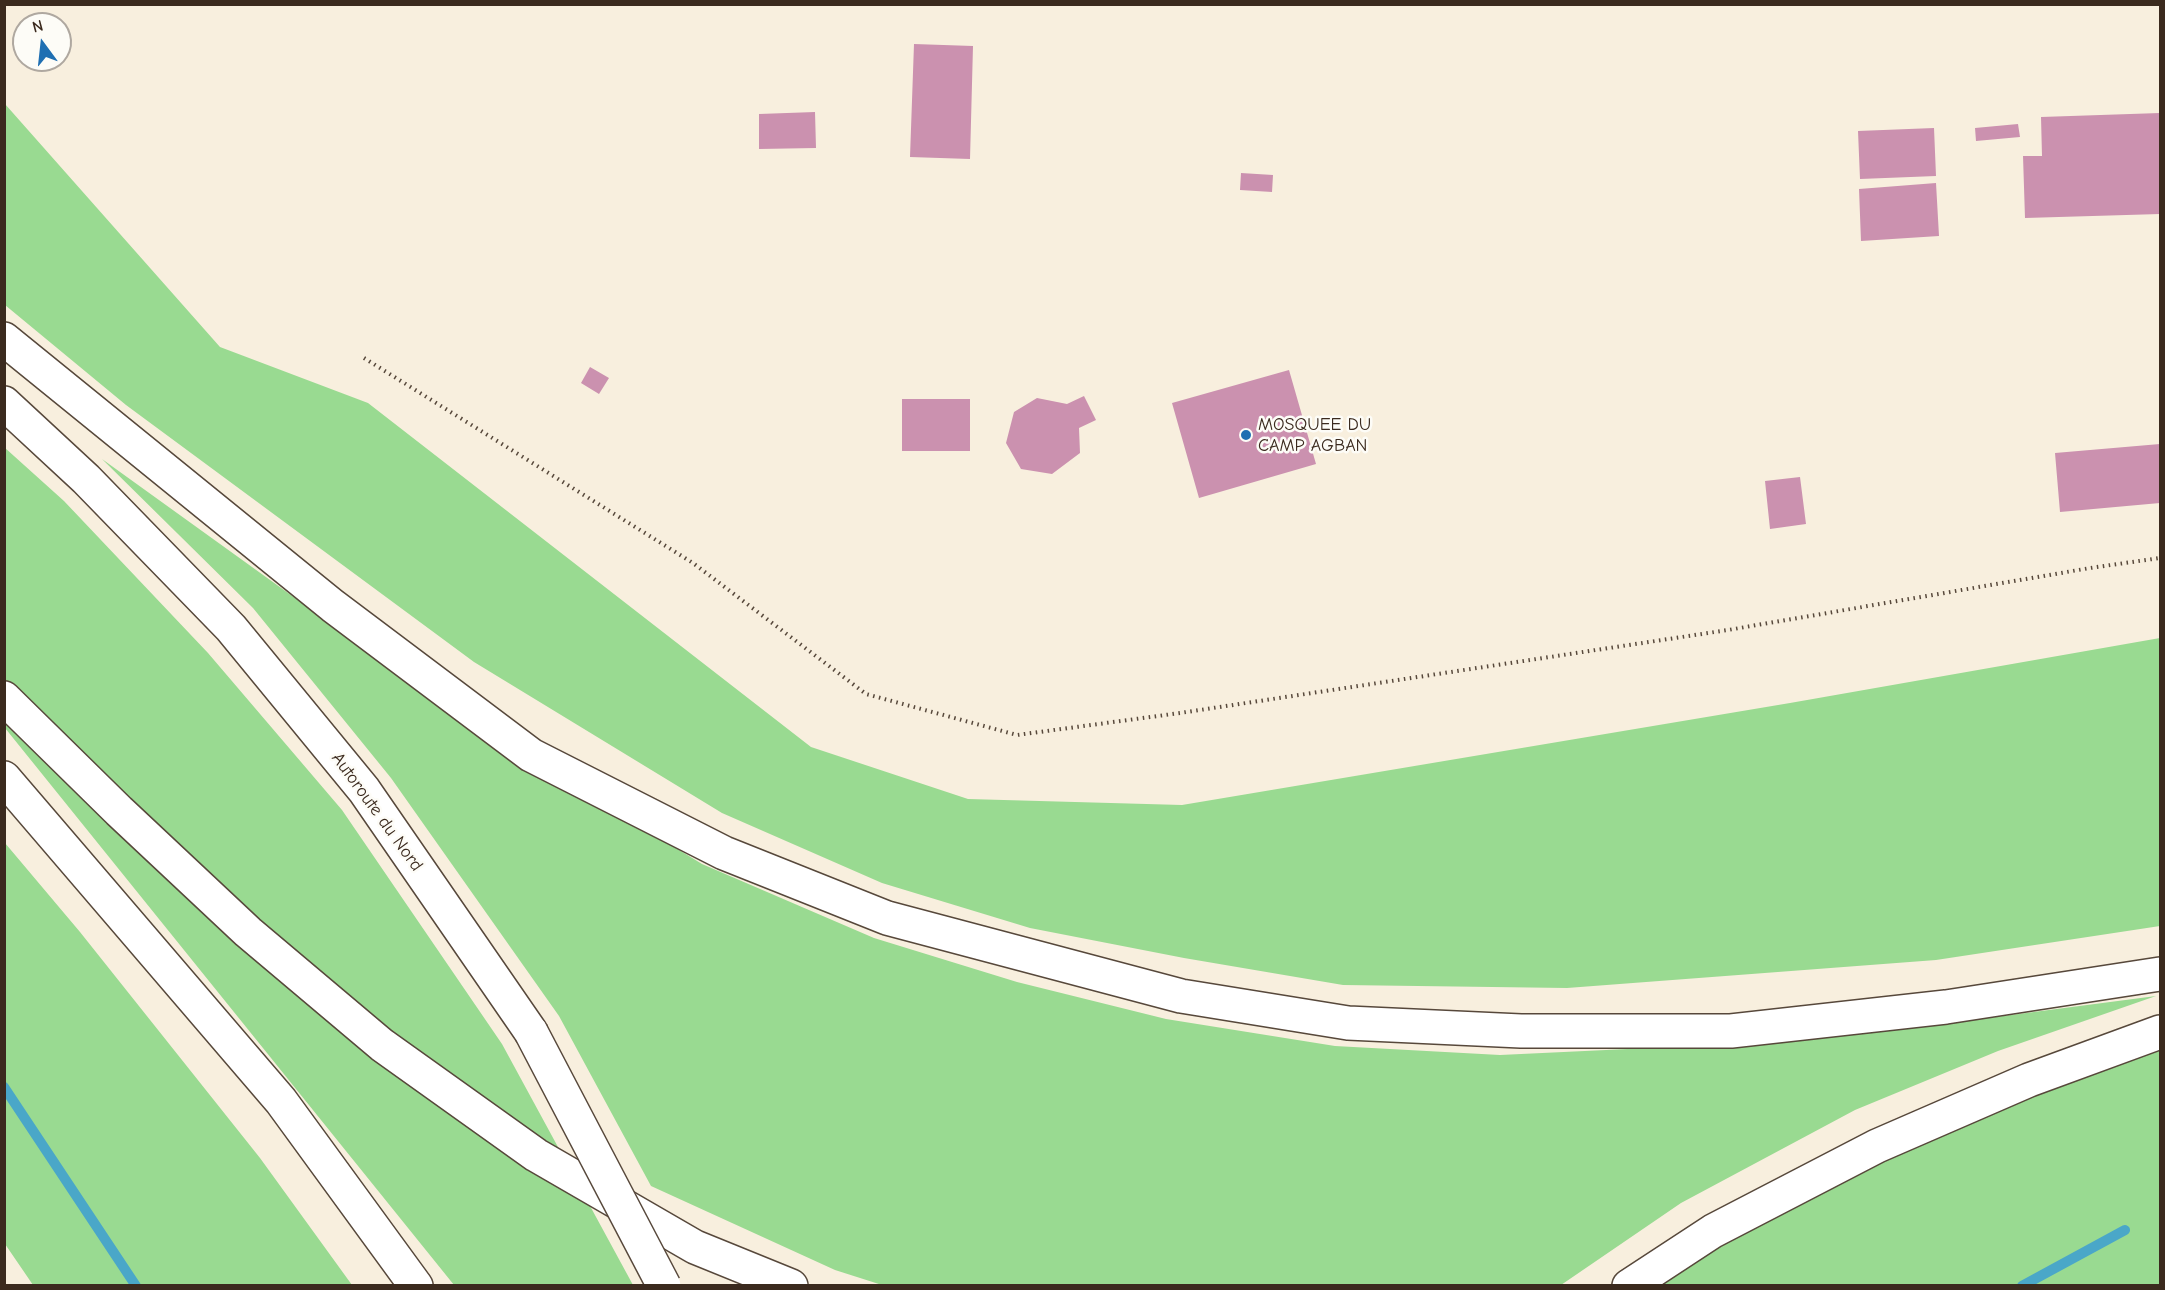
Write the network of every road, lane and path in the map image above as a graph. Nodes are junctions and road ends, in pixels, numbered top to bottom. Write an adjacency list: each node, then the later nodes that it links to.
1 (4, 339): 7 (highway)
2 (364, 358): 4 (path)
3 (4, 403): 10 (highway, Autoroute du Nord, bridge)
4 (2160, 558)
5 (4, 698): 11 (highway)
6 (4, 778): 9 (highway)
7 (2160, 974)
8 (2160, 1032): 12 (highway)
9 (416, 1286)
10 (664, 1286)
11 (791, 1286)
12 (1629, 1286)

